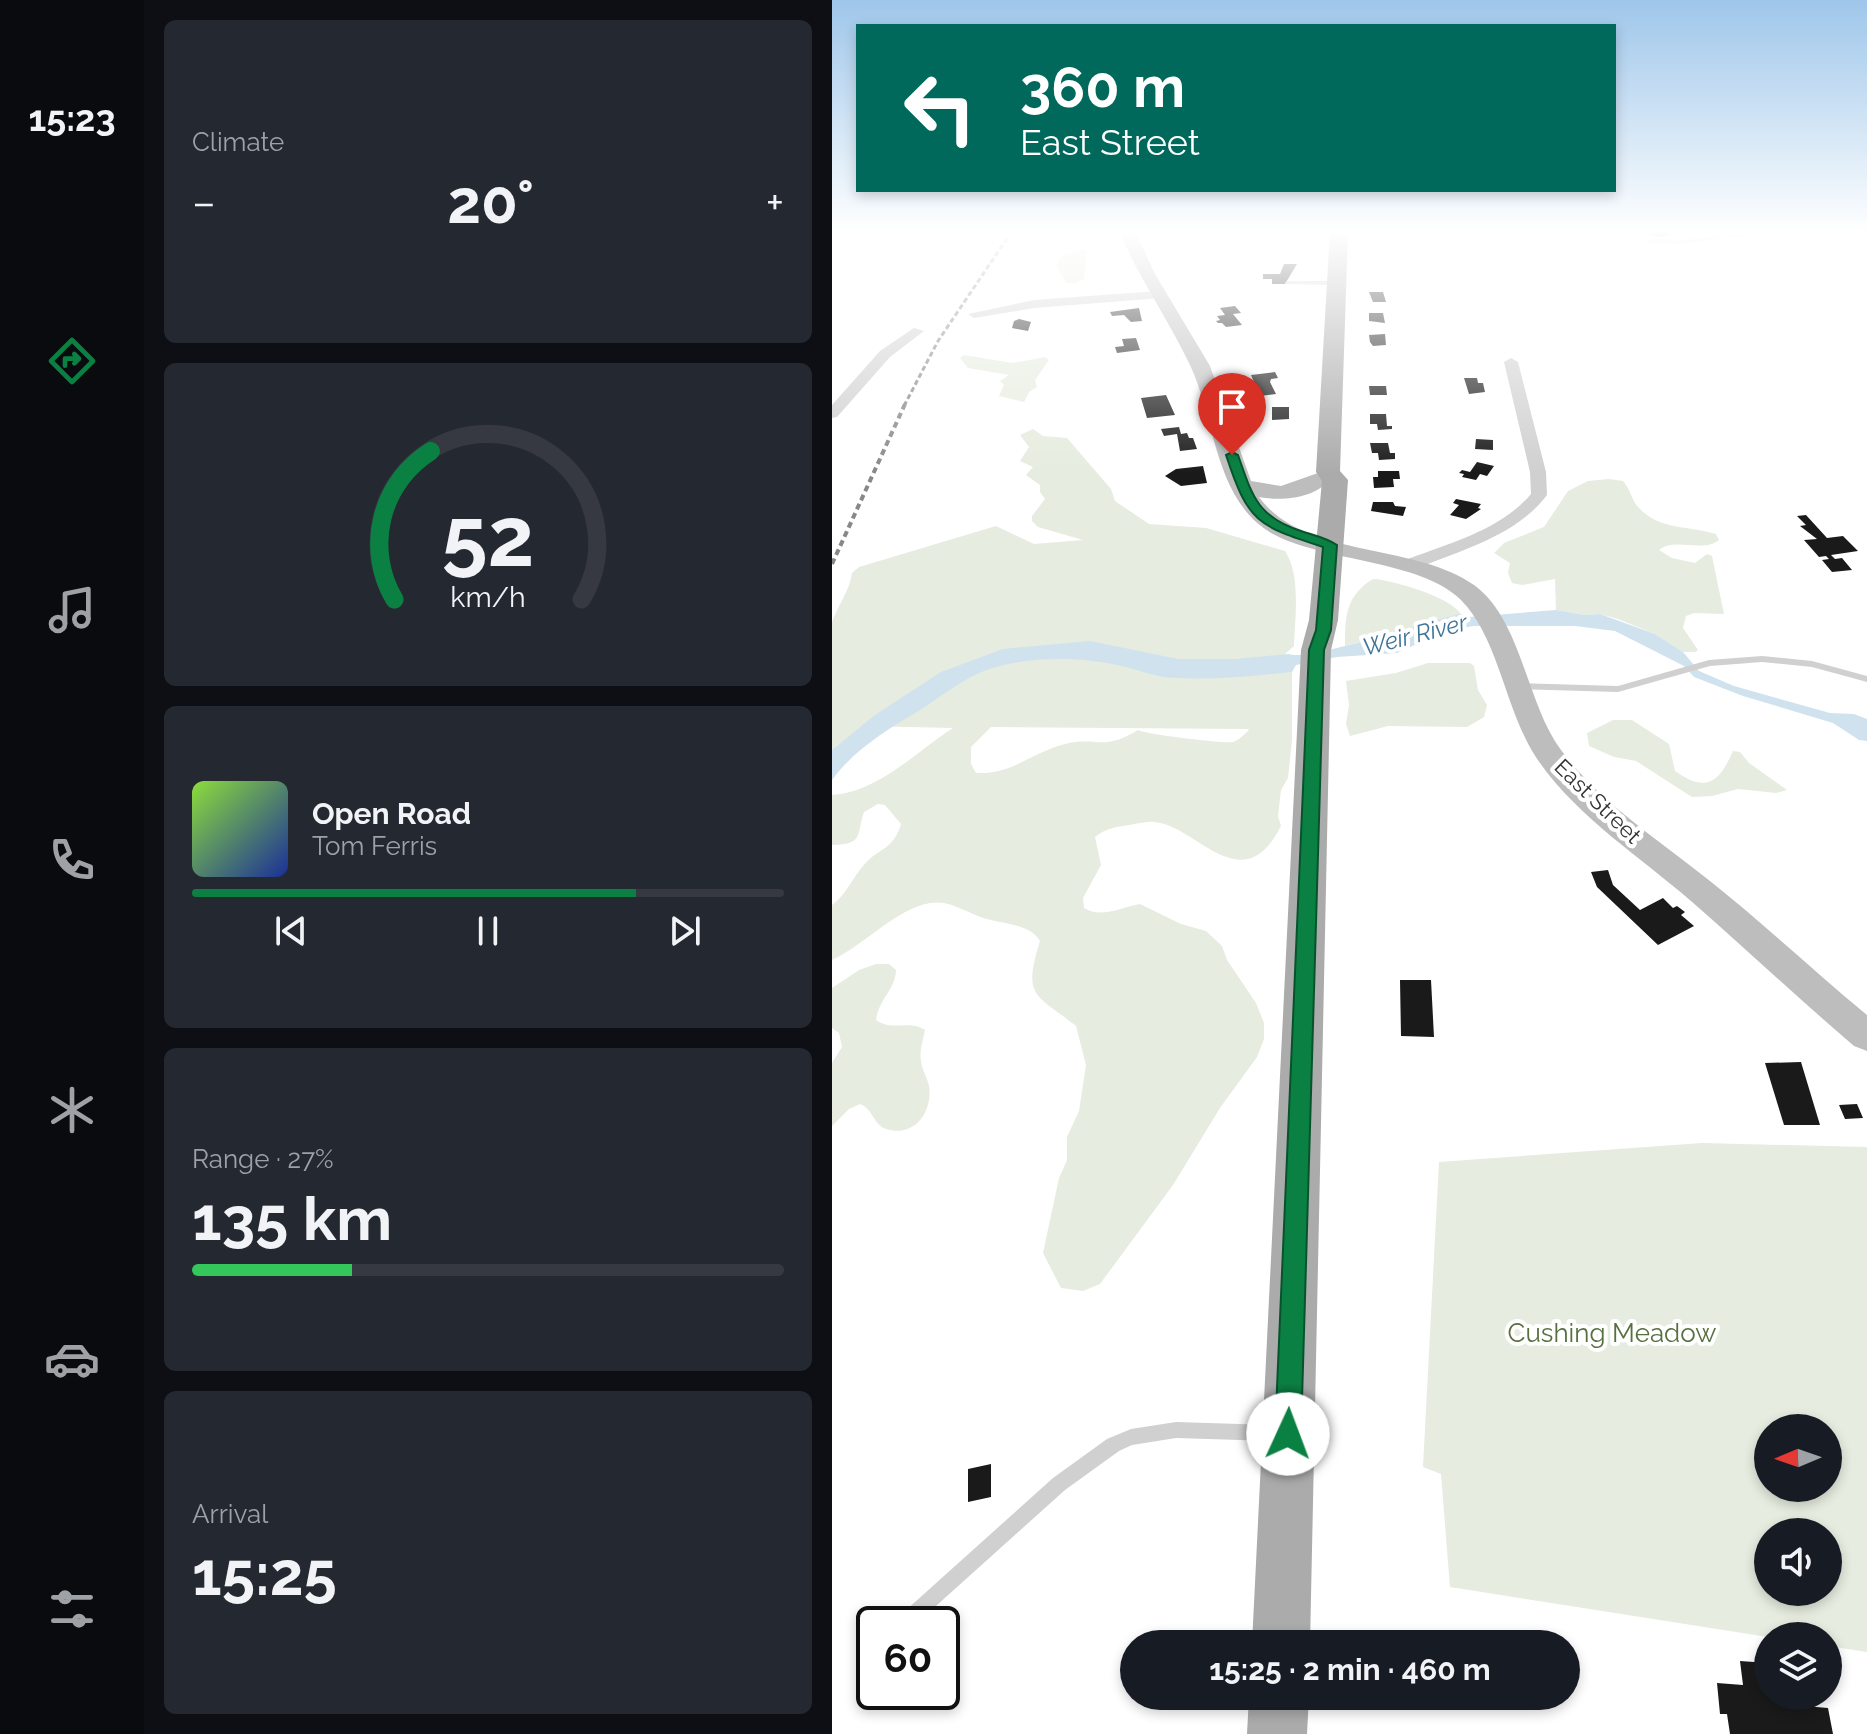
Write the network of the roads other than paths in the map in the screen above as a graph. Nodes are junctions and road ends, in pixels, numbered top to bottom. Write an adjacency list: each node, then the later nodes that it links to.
1 (986, 312): 4 (street)
2 (1168, 312): 9 (main road, East Street)
3 (1332, 312): 8 (main road)
4 (974, 314)
5 (918, 331): 7 (street)
6 (1511, 362): 11 (street)
7 (832, 414)
8 (1323, 476): 9 (main road); 10 (main road)
9 (1241, 485): 10 (main road, East Street)
10 (1322, 543): 11 (main road, East Street); 15 (main road)
11 (1409, 565): 13 (main road, East Street)
12 (1867, 679): 13 (lane)
13 (1514, 686): 14 (main road, East Street)
14 (1867, 1036)
15 (1288, 1434): 16 (lane); 17 (main road)
16 (923, 1606)
17 (1281, 1630)
18 (1278, 1710): 19 (main road)
19 (1277, 1734)

